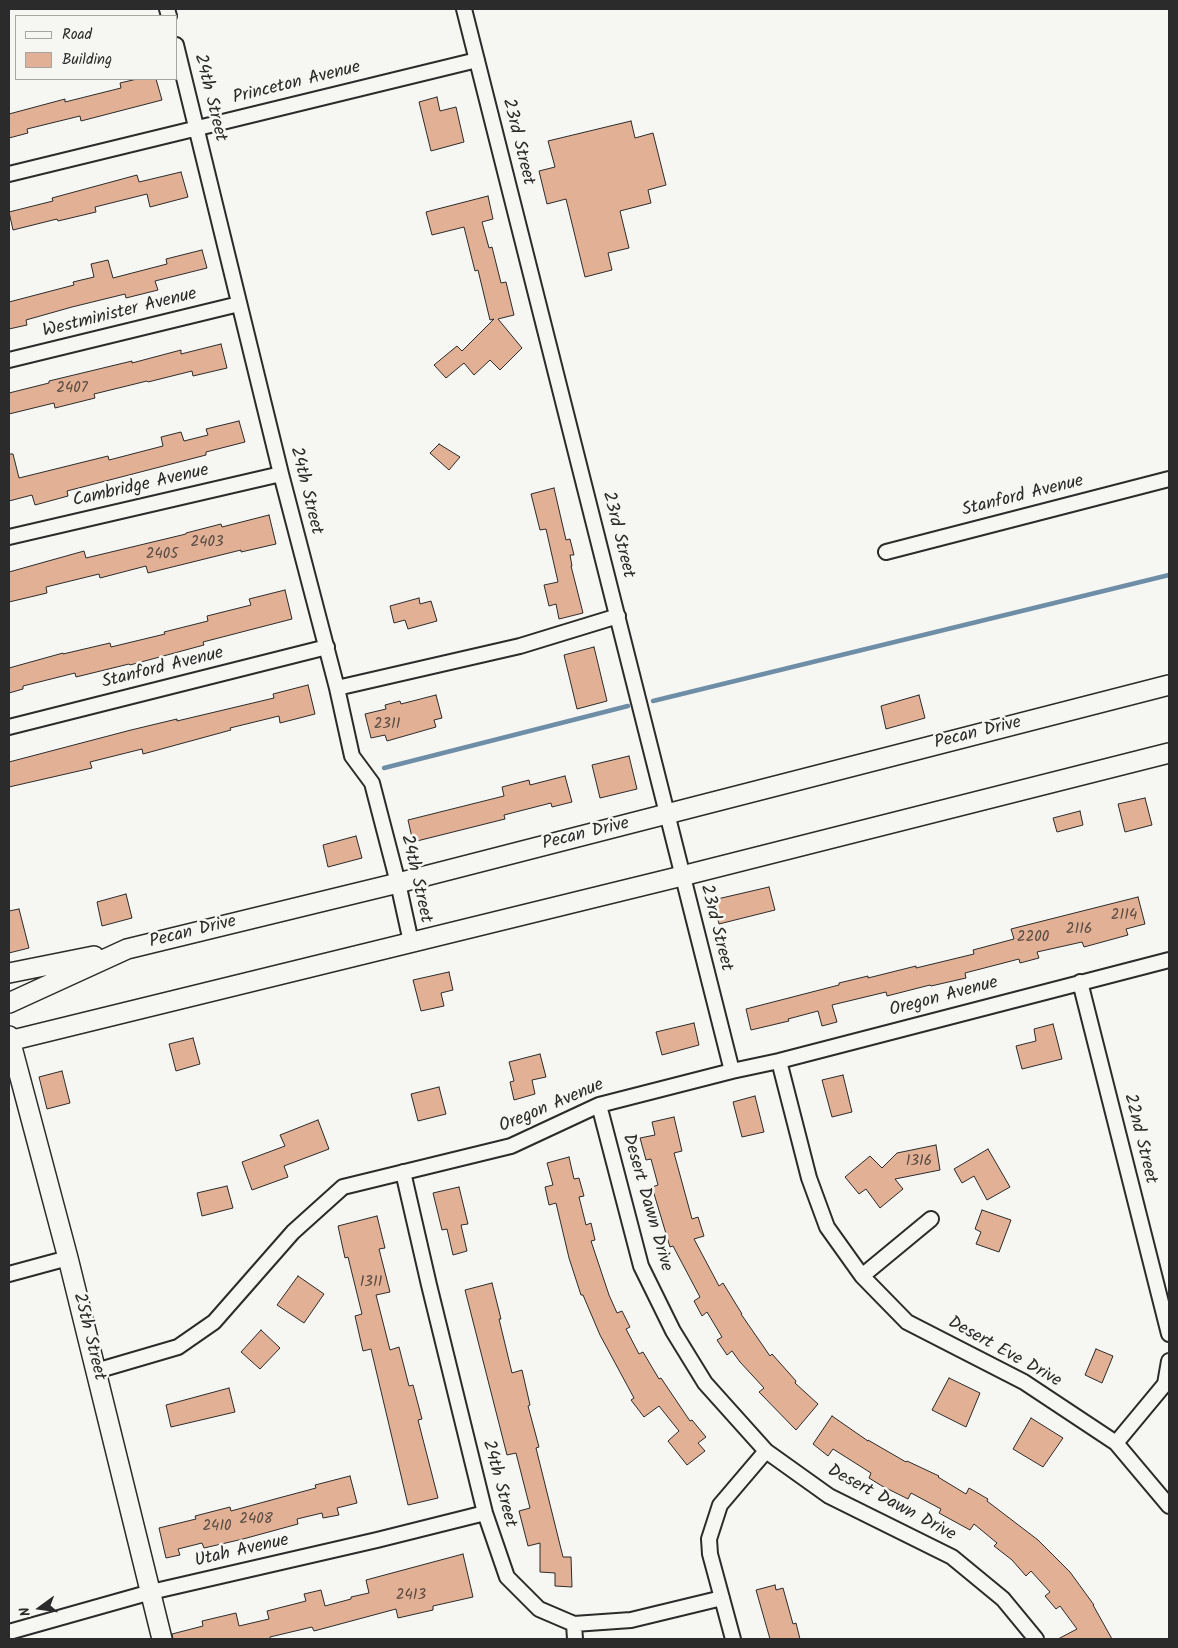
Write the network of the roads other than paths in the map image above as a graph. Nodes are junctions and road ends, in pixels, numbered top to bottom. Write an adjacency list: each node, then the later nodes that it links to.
1 (464, 9): 3 (street, 23rd Street)
2 (178, 53): 4 (street, 24th Street)
3 (477, 60): 4 (street, Princeton Avenue); 12 (street, 23rd Street)
4 (197, 128): 5 (street, Princeton Avenue); 6 (street, 24th Street)
5 (9, 174)
6 (240, 304): 7 (street, Westminister Avenue); 8 (street, 24th Street)
7 (9, 360)
8 (281, 474): 10 (street, Cambridge Avenue); 13 (street, 24th Street)
9 (1169, 479): 11 (street, Stanford Avenue)
10 (9, 537)
11 (886, 552)
12 (618, 616): 15 (street); 18 (street, 23rd Street)
13 (327, 647): 15 (street, 24th Street); 16 (street, Stanford Avenue)
14 (1169, 685): 18 (main road, Pecan Drive)
15 (337, 688): 20 (street, 24th Street)
16 (9, 727)
17 (1169, 753): 19 (main road)
18 (666, 814): 19 (street, 23rd Street); 20 (main road, Pecan Drive)
19 (682, 876): 21 (main road); 29 (street, 23rd Street)
20 (398, 883): 21 (street, 24th Street); 22 (main road, Pecan Drive)
21 (411, 942): 27 (main road)
22 (127, 949): 24 (main road); 26 (main road, Pecan Drive)
23 (1169, 960): 25 (street, Oregon Avenue)
24 (9, 973)
25 (1080, 982): 28 (street, Oregon Avenue); 36 (street, 22nd Street)
26 (9, 1003)
27 (9, 1039): 33 (main road, 25th Street)
28 (779, 1061): 29 (street, Oregon Avenue); 35 (street, Desert Eve Drive)
29 (732, 1071): 30 (street, Oregon Avenue)
30 (599, 1105): 31 (street, Oregon Avenue); 40 (street, Desert Dawn Drive)
31 (403, 1172): 38 (street, Oregon Avenue); 42 (street, 24th Street)
32 (931, 1218): 35 (street)
33 (68, 1258): 34 (street); 38 (main road, 25th Street)
34 (9, 1274)
35 (862, 1276): 39 (street, Desert Eve Drive)
36 (1169, 1334)
37 (1169, 1361): 39 (street)
38 (96, 1370): 43 (main road, 25th Street)
39 (1116, 1444): 41 (street, Desert Eve Drive)
40 (766, 1451): 44 (street); 50 (street, Desert Dawn Drive)
41 (1169, 1506)
42 (484, 1513): 43 (street, Utah Avenue); 45 (street, 24th Street)
43 (150, 1592): 46 (street, Utah Avenue); 47 (main road, 25th Street)
44 (722, 1598): 45 (street, 24th Street); 49 (street)
45 (574, 1624): 48 (street)
46 (9, 1632)
47 (162, 1639)
48 (575, 1639)
49 (733, 1639)
50 (1036, 1639)

